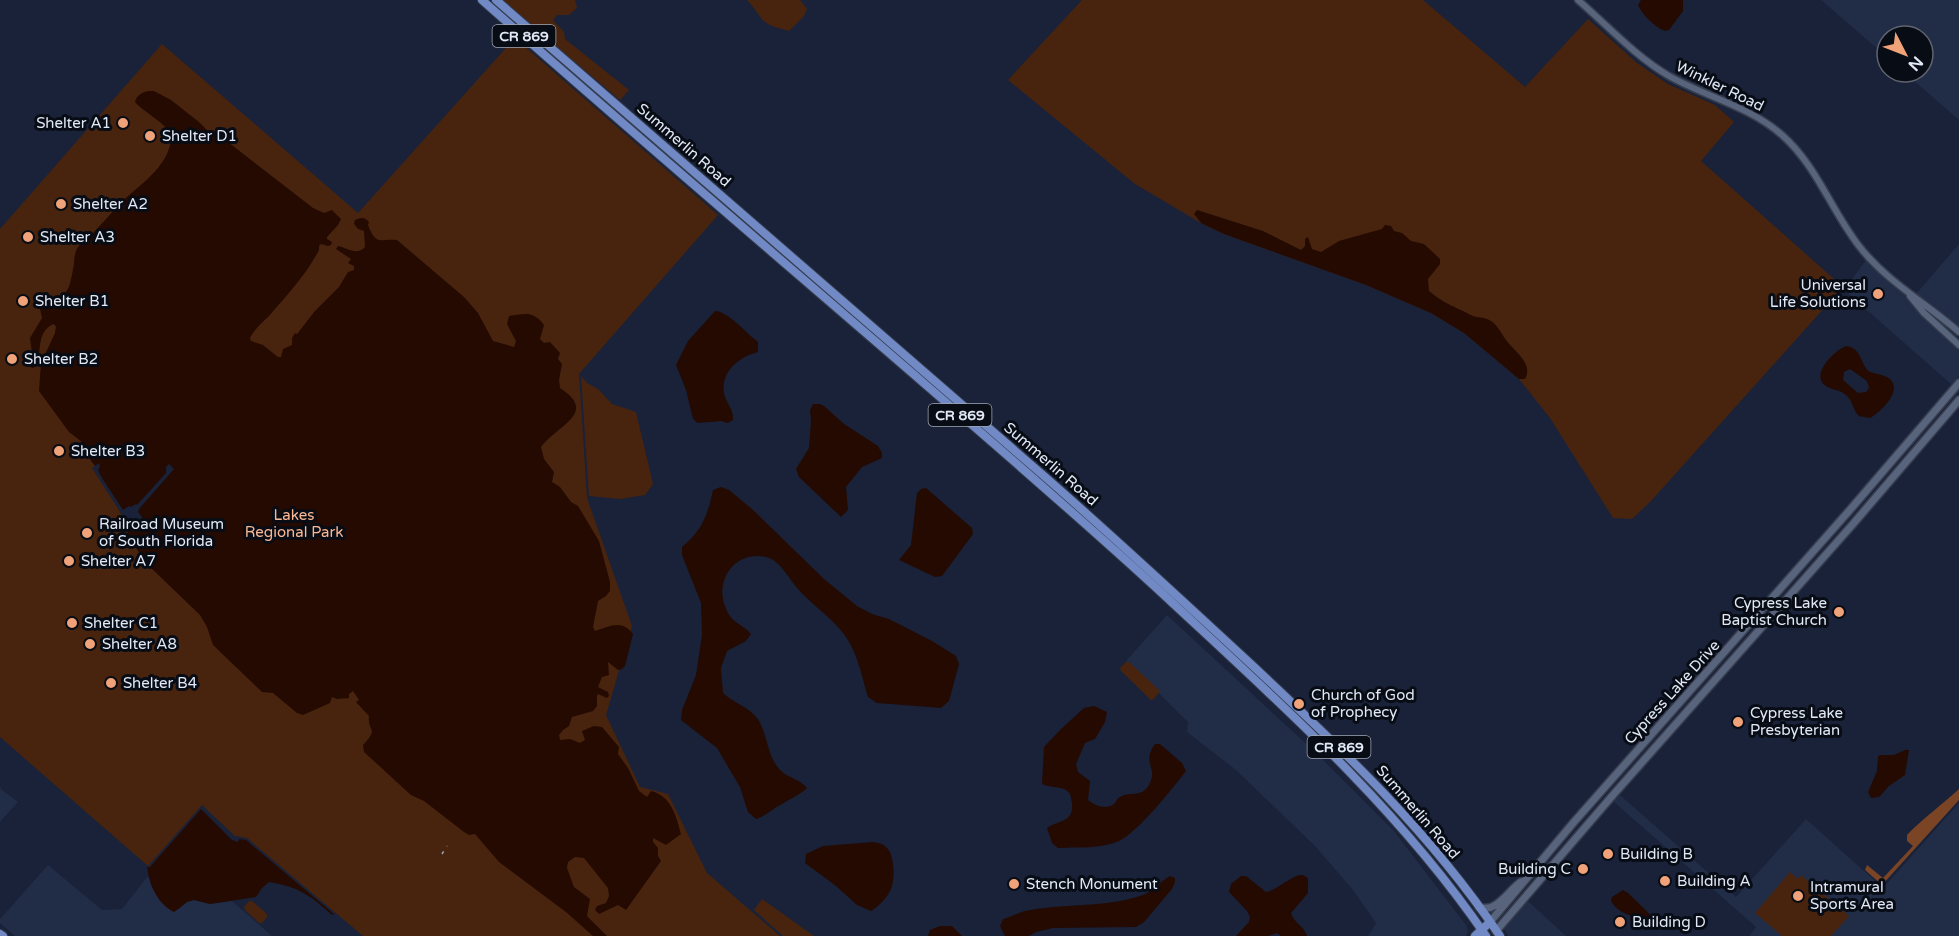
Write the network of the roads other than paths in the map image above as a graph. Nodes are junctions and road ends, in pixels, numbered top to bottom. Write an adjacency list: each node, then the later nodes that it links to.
1 (482, 0): 14 (main road, Summerlin Road / CR 869)
2 (490, 0): 5 (main road)
3 (496, 0): 5 (main road, Summerlin Road / CR 869)
4 (1578, 0): 6 (street, Winkler Road)
5 (536, 35): 12 (main road, Summerlin Road / CR 869)
6 (1904, 288): 7 (street, Winkler Road); 8 (street, Winkler Road)
7 (1959, 332)
8 (1959, 345)
9 (1959, 383): 11 (main road, Cypress Lake Drive)
10 (1959, 400): 15 (main road, Cypress Lake Drive)
11 (1530, 875): 12 (main road); 13 (main road, Cypress Lake Drive)
12 (1479, 907): 13 (main road, Summerlin Road / CR 869)
13 (1490, 922): 14 (main road, Cypress Lake Drive); 15 (main road, Summerlin Road / CR 869)
14 (1481, 934)
15 (1496, 934)

